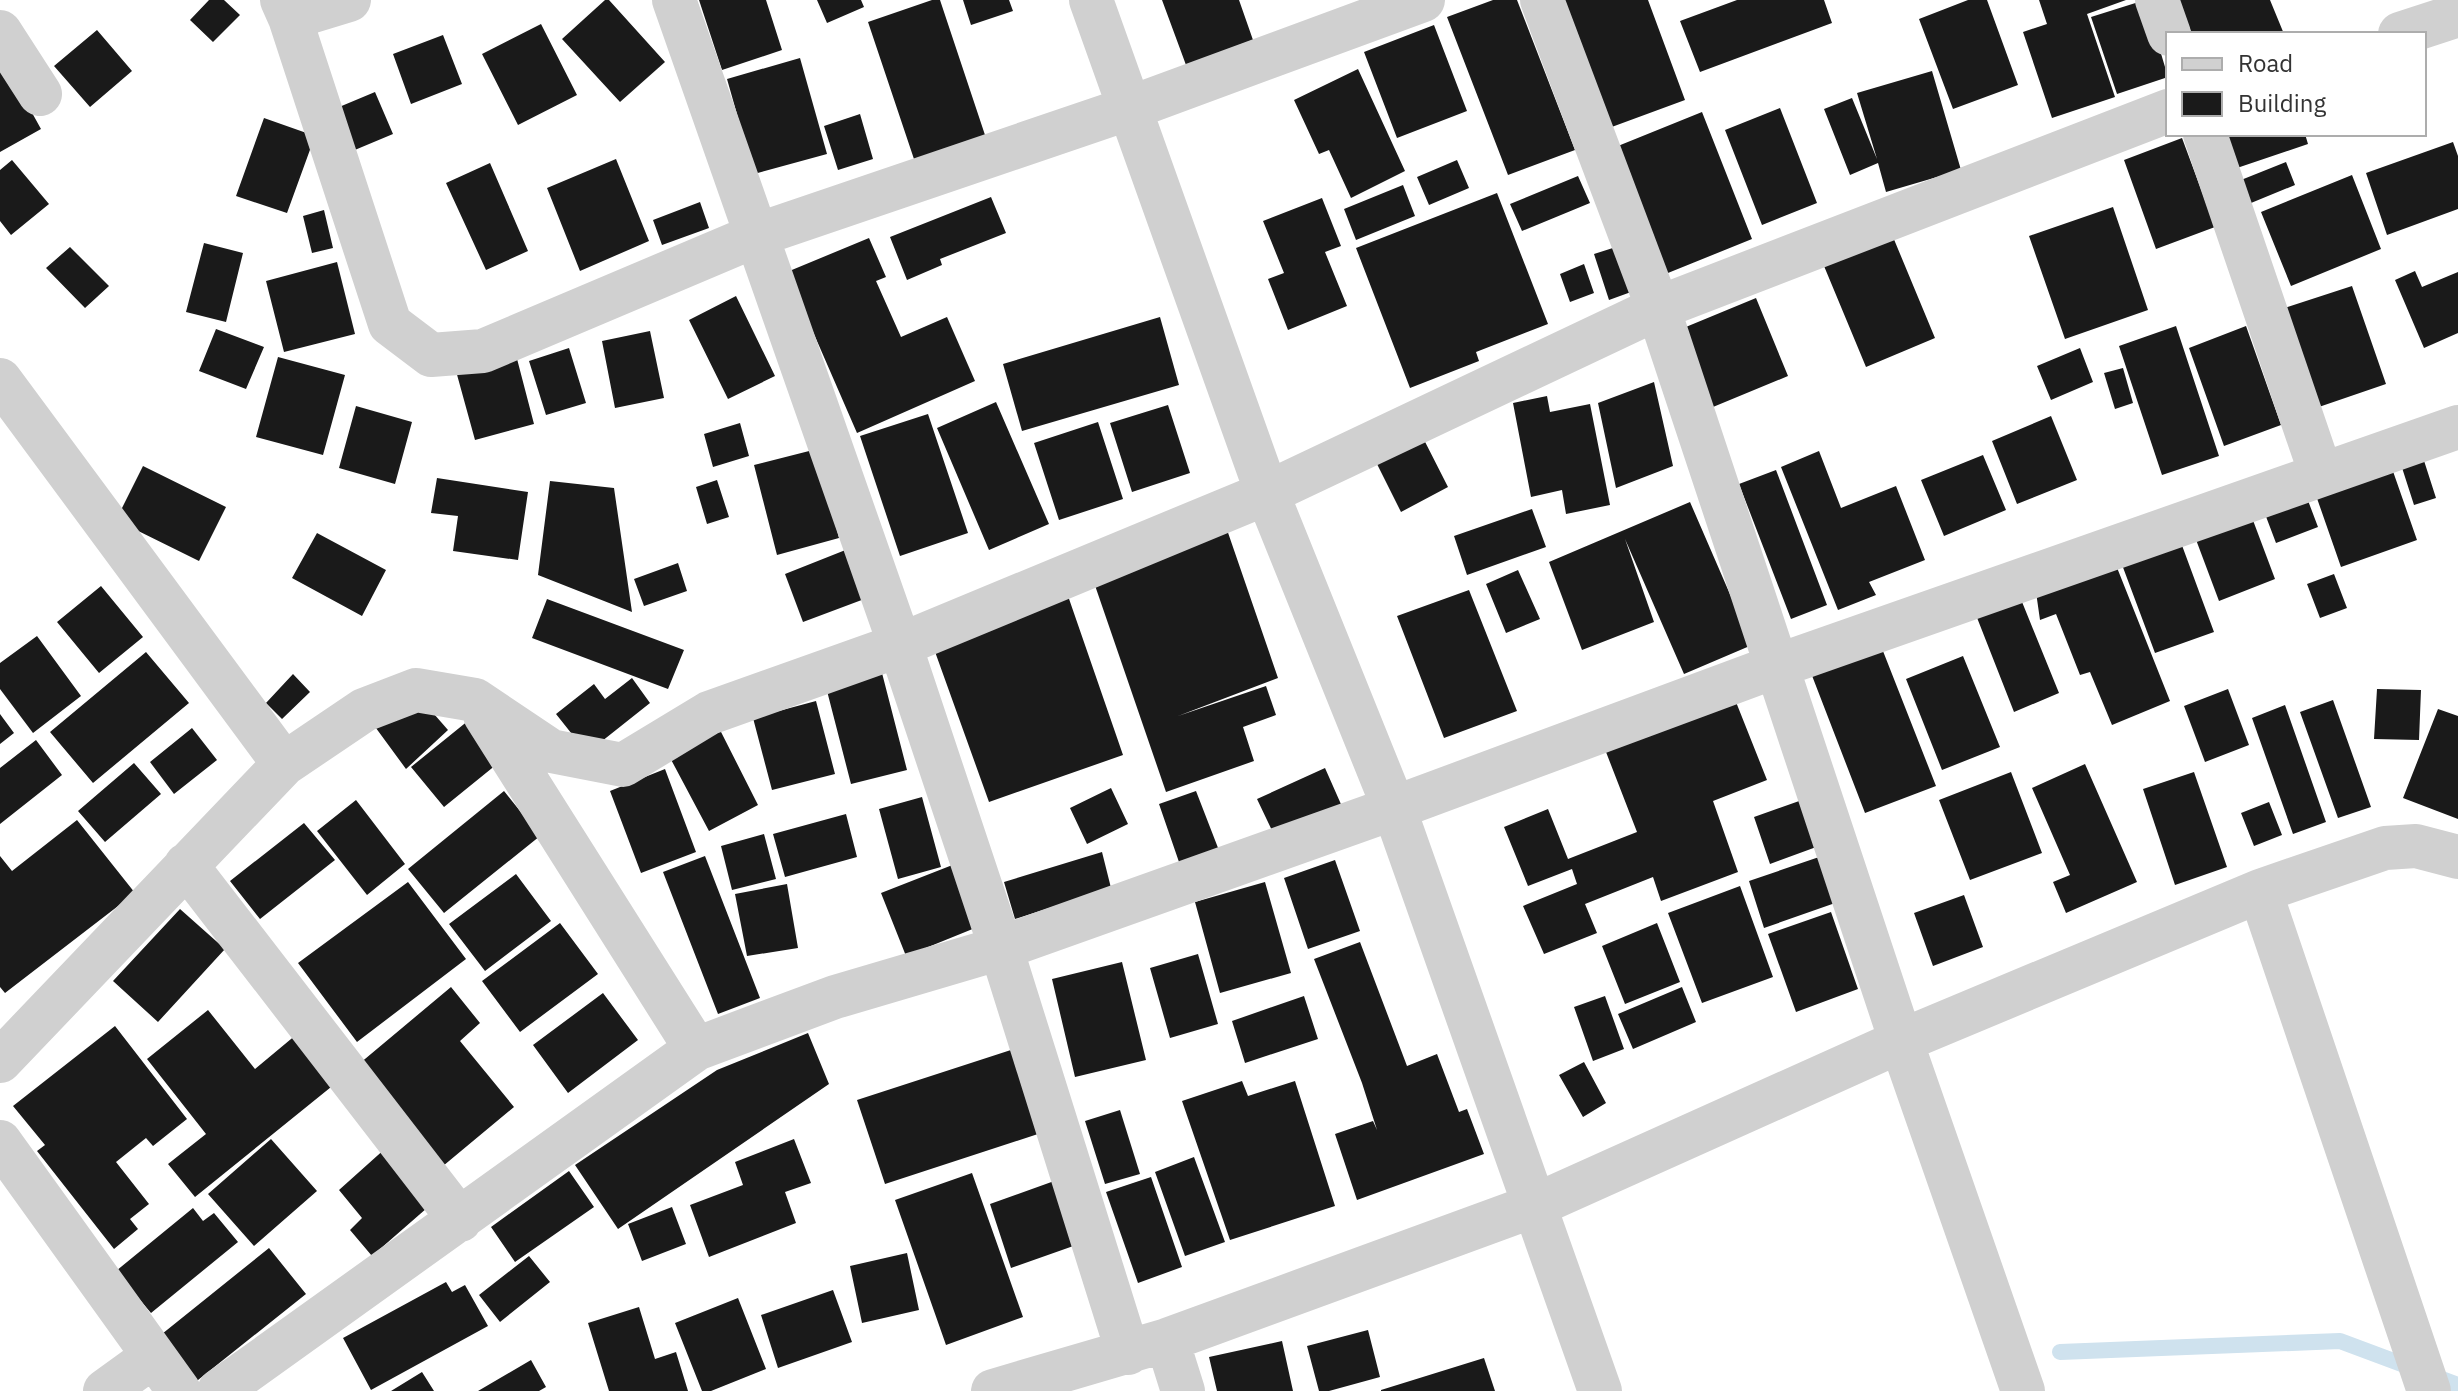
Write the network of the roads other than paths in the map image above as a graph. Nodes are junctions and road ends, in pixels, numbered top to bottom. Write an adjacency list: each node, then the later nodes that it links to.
1 (349, 0): 7 (street)
2 (674, 0): 16 (street)
3 (1091, 0): 13 (street)
4 (1423, 0): 13 (street)
5 (1542, 0): 17 (street)
6 (2157, 0): 10 (street)
7 (286, 9): 16 (street)
8 (2455, 14): 11 (street)
9 (0, 32): 12 (street)
10 (2168, 32)
11 (2406, 32)
12 (40, 94)
13 (1130, 108): 16 (street); 21 (street)
14 (2166, 112): 17 (street)
15 (2206, 136): 20 (street)
16 (757, 235): 22 (street)
17 (1658, 308): 21 (street); 23 (street)
18 (0, 380): 25 (street)
19 (2455, 435): 20 (street)
20 (2321, 474): 23 (street)
21 (1267, 493): 22 (street); 26 (street)
22 (900, 645): 24 (street); 30 (street)
23 (1777, 666): 26 (street); 31 (street)
24 (475, 700): 25 (street); 32 (street)
25 (284, 764): 28 (street)
26 (1394, 808): 30 (street); 35 (street)
27 (2458, 857): 29 (street)
28 (186, 865): 33 (street); 36 (street)
29 (2260, 891): 31 (street); 46 (street)
30 (1001, 948): 32 (street); 37 (street)
31 (1901, 1041): 35 (street); 45 (street)
32 (696, 1049): 36 (street)
33 (0, 1061)
34 (0, 1142): 38 (street)
35 (1536, 1205): 37 (street); 44 (street)
36 (460, 1220): 41 (street)
37 (1148, 1347): 42 (street); 43 (street)
38 (152, 1357): 39 (street); 40 (street)
39 (105, 1391)
40 (179, 1391)
41 (219, 1391)
42 (993, 1391)
43 (1183, 1391)
44 (1600, 1391)
45 (2023, 1391)
46 (2429, 1391)

